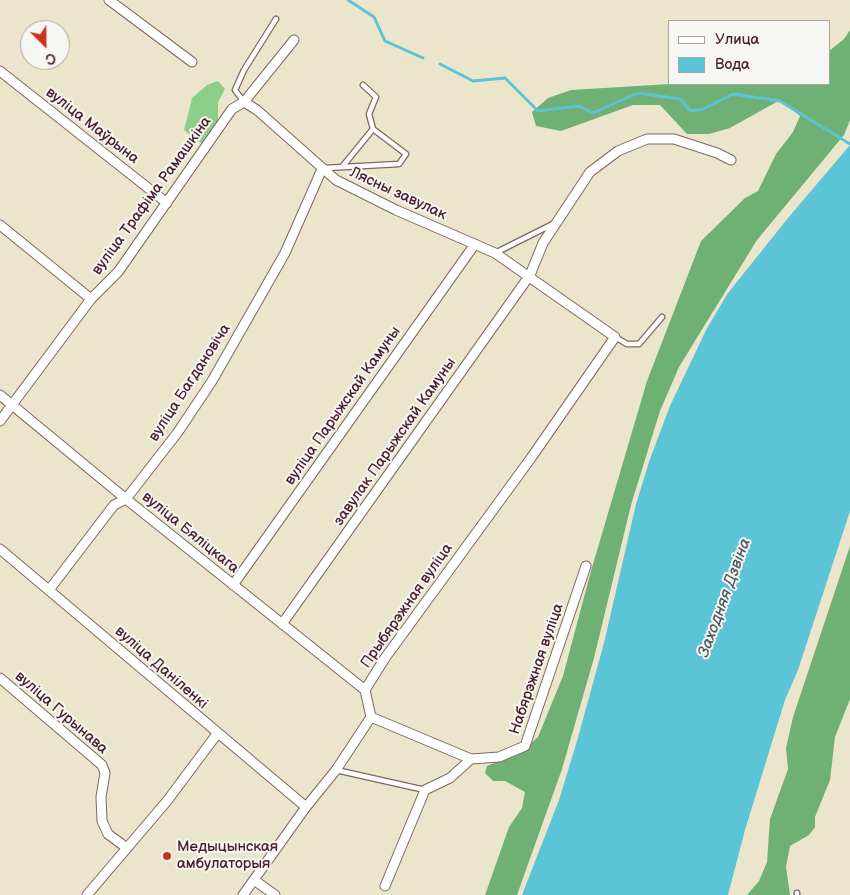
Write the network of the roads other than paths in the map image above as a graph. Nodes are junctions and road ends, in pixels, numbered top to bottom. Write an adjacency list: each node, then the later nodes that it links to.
1 (109, 0): 4 (street)
2 (276, 19): 7 (lane)
3 (294, 40): 7 (street, вуліца Трафіма Рамашкіна)
4 (192, 62)
5 (0, 71): 12 (street, вуліца Маўрына)
6 (363, 85): 8 (lane)
7 (244, 102): 11 (street, Лясны завулак); 12 (street, вуліца Трафіма Рамашкіна)
8 (373, 129): 10 (lane); 10 (lane)
9 (731, 160): 13 (street)
10 (342, 167): 11 (lane)
11 (322, 169): 15 (street, Лясны завулак); 24 (street, вуліца Багдановіча)
12 (167, 203): 18 (street, вуліца Трафіма Рамашкіна)
13 (556, 222): 16 (lane); 17 (street)
14 (0, 225): 18 (street)
15 (475, 244): 16 (street, Лясны завулак); 27 (street, вуліца Парыжскай Камуны)
16 (495, 253): 17 (street, Лясны завулак)
17 (530, 276): 20 (street, Лясны завулак); 29 (street, завулак Парыжскай Камуны)
18 (91, 300): 22 (street, вуліца Трафіма Рамашкіна)
19 (662, 317): 20 (lane)
20 (615, 336): 31 (street, Прыбярэжная вуліца)
21 (0, 394): 22 (street, вуліца Бяліцкага)
22 (13, 406): 23 (street, вуліца Трафіма Рамашкіна); 24 (street, вуліца Бяліцкага)
23 (0, 421)
24 (126, 499): 27 (street, вуліца Бяліцкага); 28 (street, вуліца Багдановіча)
25 (0, 549): 28 (street, вуліца Даніленкі)
26 (586, 566): 34 (street, Набярэжная вуліца)
27 (232, 585): 29 (street, вуліца Бяліцкага)
28 (49, 590): 33 (street, вуліца Даніленкі)
29 (282, 624): 31 (street, вуліца Бяліцкага)
30 (0, 678): 38 (street, вуліца Гурынава)
31 (365, 690): 32 (street, Прыбярэжная вуліца)
32 (371, 717): 34 (street); 35 (street)
33 (216, 734): 37 (street, вуліца Даніленкі); 38 (street)
34 (471, 760): 36 (street)
35 (336, 770): 36 (lane); 37 (street)
36 (424, 790): 40 (street)
37 (306, 807): 39 (street)
38 (127, 848): 41 (street)
39 (254, 880): 42 (street); 43 (street)
40 (385, 886)
41 (86, 895)
42 (243, 895)
43 (276, 895)

